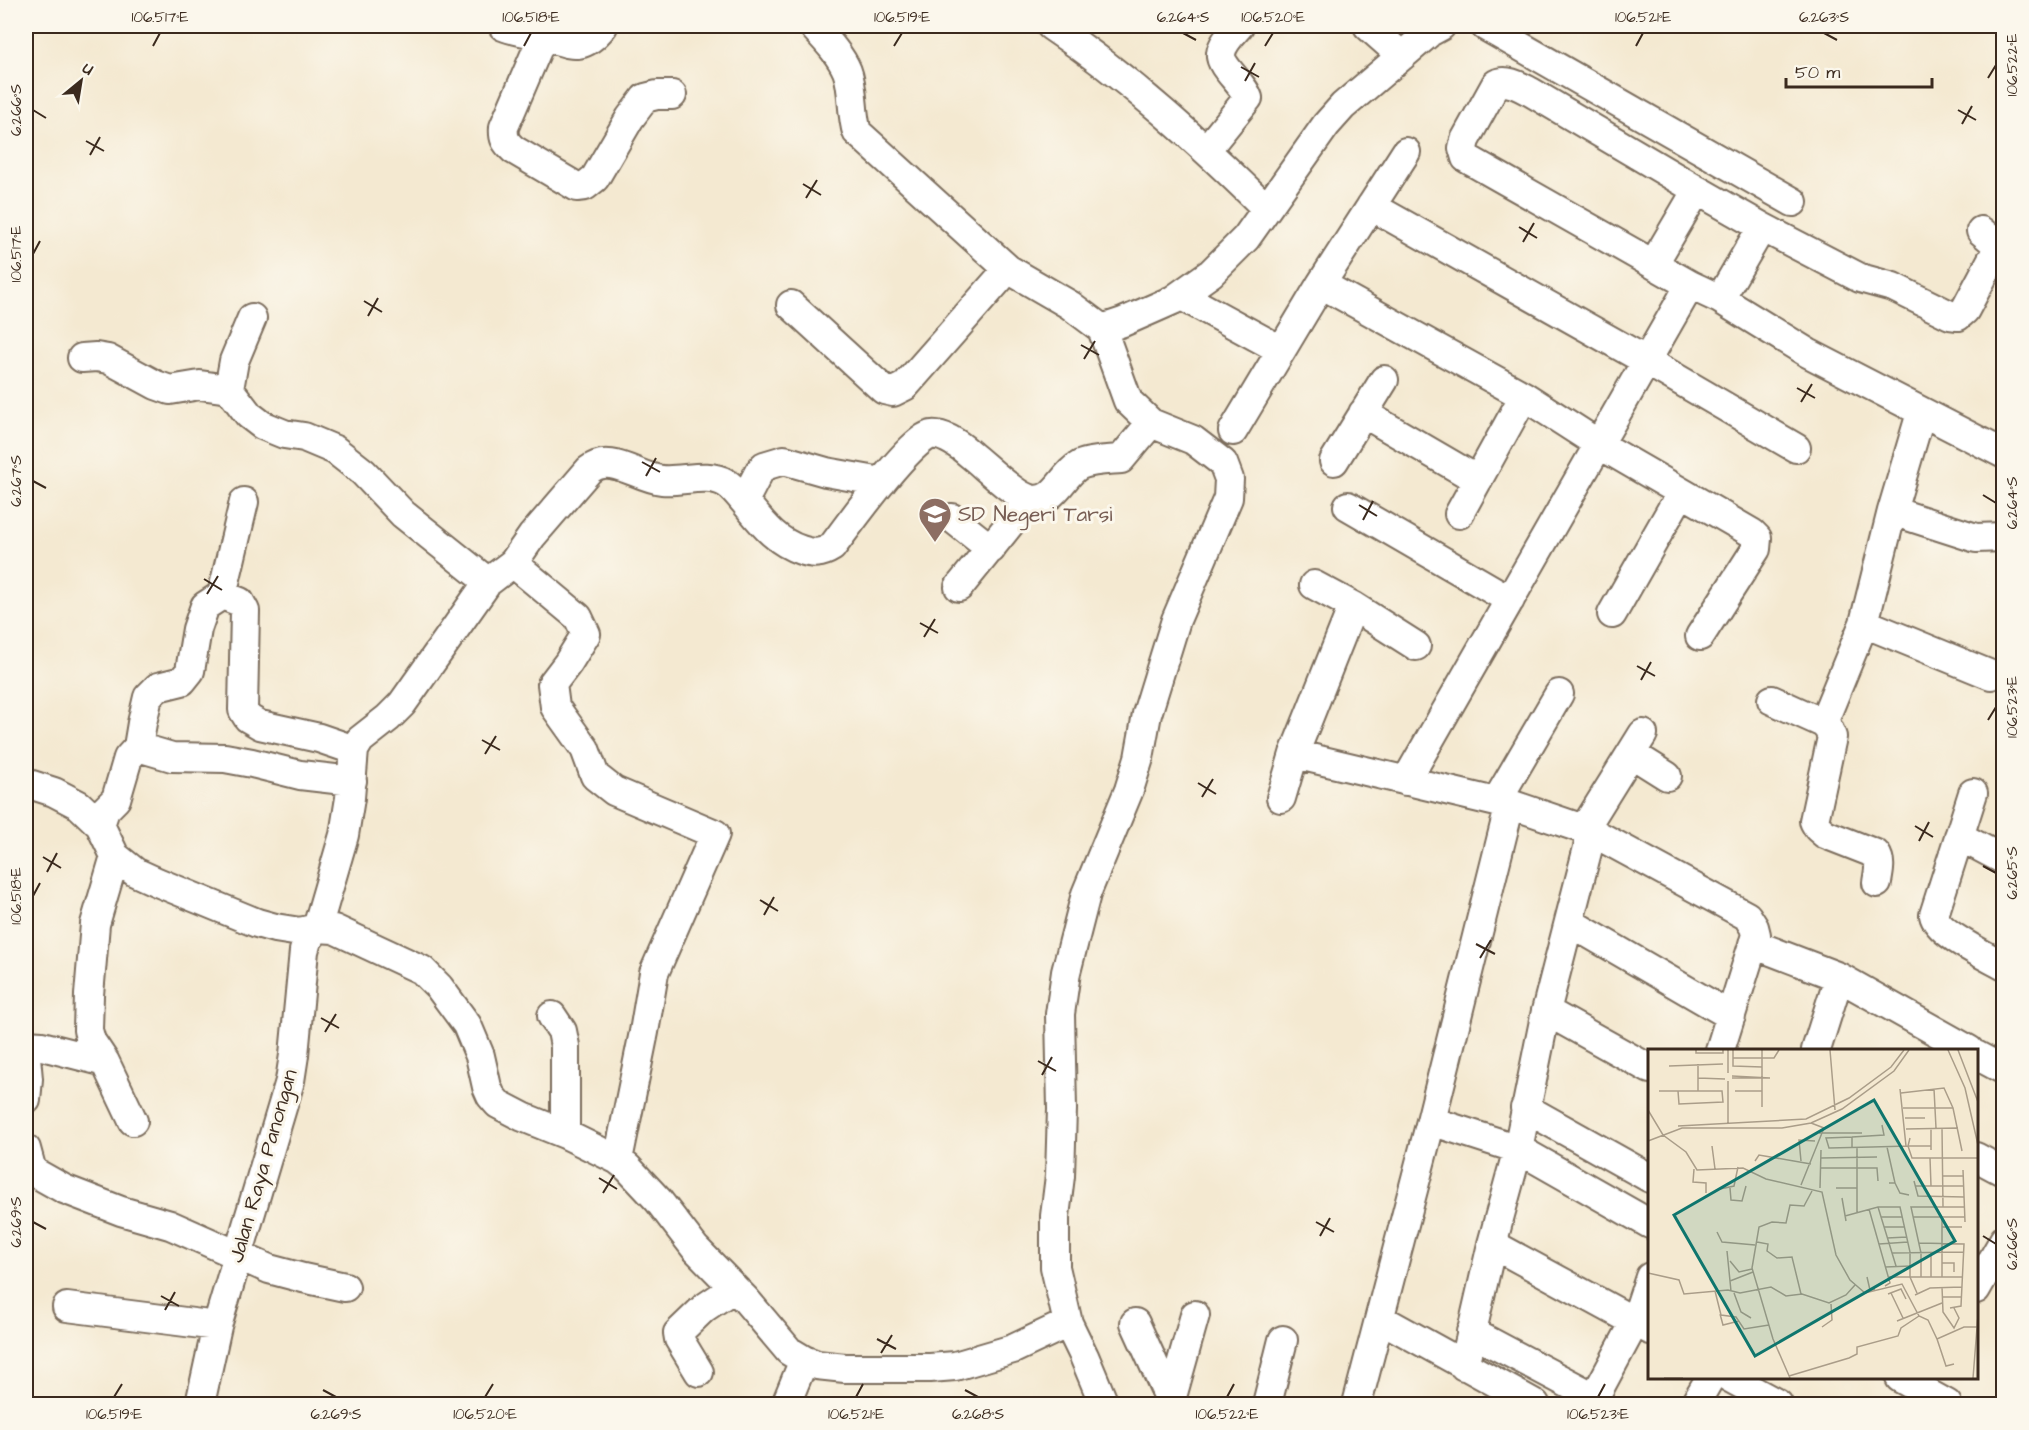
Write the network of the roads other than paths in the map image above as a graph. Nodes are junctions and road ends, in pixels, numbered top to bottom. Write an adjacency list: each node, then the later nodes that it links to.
1 (503, 26): 9 (street)
2 (603, 26): 9 (street)
3 (813, 26): 21 (street)
4 (1051, 26): 12 (street)
5 (1239, 26): 12 (street)
6 (1368, 26): 10 (street)
7 (1441, 26): 10 (street)
8 (1485, 26): 15 (street)
9 (543, 36): 11 (street)
10 (1402, 56): 17 (street)
11 (672, 95)
12 (1206, 150): 17 (street)
13 (1406, 152): 16 (street)
14 (1697, 190): 18 (street); 20 (street); 20 (street)
15 (1793, 202)
16 (1371, 206): 22 (street); 31 (street)
17 (1266, 208): 24 (street)
18 (1762, 227): 19 (street); 25 (street)
19 (1981, 231)
20 (1654, 263): 23 (street)
21 (1008, 269): 26 (street); 28 (street)
22 (1321, 284): 29 (street); 34 (street)
23 (1690, 285): 25 (street); 31 (street)
24 (1180, 295): 28 (street); 29 (street)
25 (1720, 299): 36 (street)
26 (791, 305)
27 (252, 318): 33 (street)
28 (1102, 329): 37 (street)
29 (1281, 350): 38 (street)
30 (82, 358): 33 (street)
31 (1646, 360): 39 (street); 40 (street)
32 (1384, 380): 35 (street)
33 (229, 388): 56 (street)
34 (1524, 396): 39 (street); 43 (street)
35 (1364, 413): 42 (street); 43 (street)
36 (1921, 413): 41 (street); 50 (street)
37 (1151, 423): 46 (street); 123 (street)
38 (1233, 431)
39 (1600, 445): 45 (street); 60 (street)
40 (1796, 448)
41 (2004, 454)
42 (1334, 461)
43 (1478, 480): 51 (street)
44 (882, 482): 46 (street); 47 (street); 47 (street)
45 (1681, 493): 62 (street); 64 (street)
46 (1022, 494): 54 (street)
47 (744, 501): 55 (street)
48 (244, 502): 59 (street)
49 (1348, 506): 60 (street)
50 (1892, 511): 53 (street); 63 (street)
51 (1459, 514)
52 (952, 518): 54 (street)
53 (2004, 537)
54 (991, 549): 58 (street)
55 (513, 563): 56 (street); 110 (street)
56 (488, 582): 71 (street)
57 (1314, 585): 61 (street)
58 (959, 587)
59 (222, 595): 70 (street); 71 (street)
60 (1510, 600): 75 (street)
61 (1353, 606): 65 (street); 72 (street)
62 (1612, 614)
63 (1864, 622): 66 (street); 69 (street)
64 (1700, 636)
65 (1416, 646)
66 (1991, 675)
67 (1559, 694): 79 (street)
68 (1772, 700): 69 (street)
69 (1823, 723): 85 (street)
70 (138, 747): 74 (street); 80 (street)
71 (354, 750): 74 (street, Jalan Raya Panongan)
72 (1294, 754): 75 (street); 78 (street)
73 (1667, 776): 81 (street)
74 (352, 781): 87 (street, Jalan Raya Panongan)
75 (1406, 781): 79 (street)
76 (26, 783): 80 (street)
77 (1973, 793): 82 (street)
78 (1281, 798)
79 (1503, 803): 81 (street); 106 (street)
80 (100, 825): 83 (street)
81 (1588, 830): 86 (street); 88 (street)
82 (1959, 836): 84 (street); 89 (street)
83 (115, 855): 87 (street); 100 (street)
84 (2004, 860)
85 (1877, 883)
86 (1569, 922): 91 (street); 93 (street)
87 (317, 928): 107 (street); 115 (street, Jalan Raya Panongan)
88 (1753, 944): 90 (street); 93 (street)
89 (2004, 966)
90 (1839, 977): 96 (street); 97 (street)
91 (1546, 1011): 101 (street); 104 (street)
92 (552, 1016): 107 (street)
93 (1731, 1016): 95 (street)
94 (26, 1045): 100 (street)
95 (1720, 1049)
96 (1816, 1049)
97 (1967, 1049)
98 (1978, 1056): 102 (street)
99 (26, 1057): 103 (street)
100 (105, 1062): 105 (street)
101 (1648, 1068)
102 (2004, 1070)
103 (26, 1096)
104 (1525, 1108): 109 (street); 111 (street)
105 (133, 1121)
106 (1431, 1122): 109 (street); 122 (street)
107 (565, 1134): 110 (street)
108 (26, 1149): 115 (street)
109 (1518, 1149): 112 (street); 114 (street)
110 (618, 1160): 118 (street)
111 (1648, 1177)
112 (1648, 1223)
113 (2004, 1240): 116 (street)
114 (1492, 1244): 126 (street); 127 (street)
115 (237, 1254): 117 (street); 125 (street, Jalan Raya Panongan)
116 (1989, 1279)
117 (345, 1287)
118 (734, 1288): 129 (street); 131 (street)
119 (1648, 1289): 126 (street)
120 (66, 1306): 125 (street)
121 (1195, 1315): 136 (street)
122 (1381, 1319): 130 (street); 141 (street)
123 (1068, 1323): 129 (street); 139 (street)
124 (1135, 1323): 136 (street)
125 (216, 1326): 137 (street, Jalan Raya Panongan)
126 (1642, 1326): 135 (street)
127 (1471, 1332): 130 (street); 135 (street)
128 (1283, 1340): 140 (street)
129 (804, 1360): 138 (street)
130 (1464, 1366): 142 (street)
131 (699, 1372)
132 (1709, 1379): 143 (street)
133 (1734, 1379): 144 (street)
134 (1915, 1387): 145 (street)
135 (1593, 1401)
136 (1170, 1403)
137 (200, 1404)
138 (786, 1404)
139 (1104, 1404)
140 (1268, 1404)
141 (1357, 1404)
142 (1535, 1404)
143 (1695, 1404)
144 (1778, 1404)
145 (1947, 1404)

